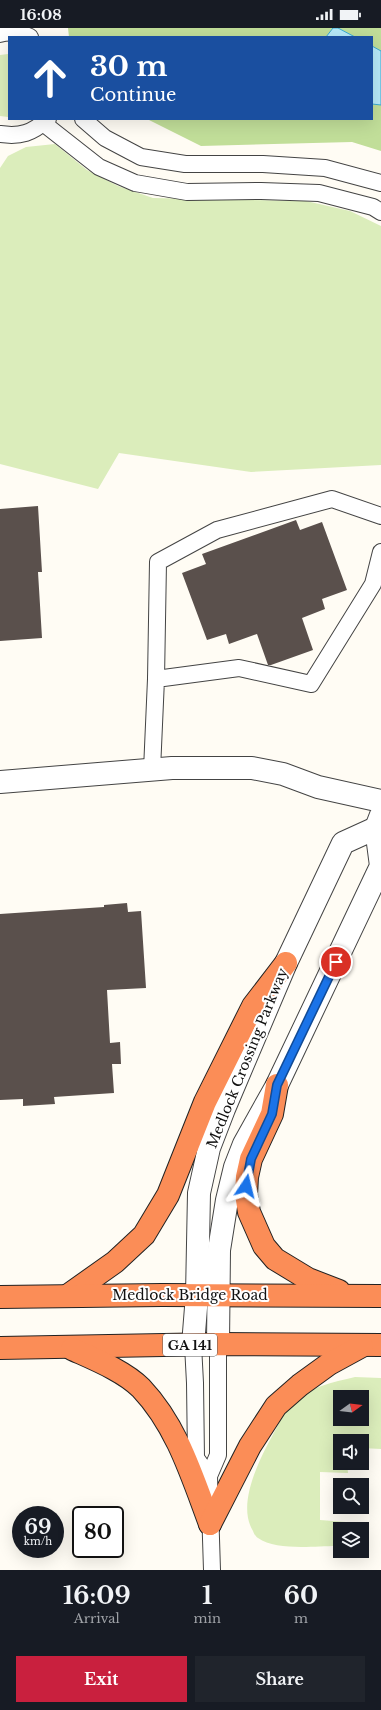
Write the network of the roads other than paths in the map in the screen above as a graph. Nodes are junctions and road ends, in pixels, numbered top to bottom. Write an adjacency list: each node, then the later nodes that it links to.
1 (21, 33): 2 (lane)
2 (0, 34)
3 (84, 120): 6 (lane)
4 (46, 121): 5 (lane); 7 (lane)
5 (0, 134)
6 (381, 183)
7 (381, 212)
8 (381, 516): 10 (lane)
9 (381, 552): 10 (lane)
10 (156, 679): 11 (lane)
11 (152, 770): 12 (street); 13 (street)
12 (0, 782)
13 (381, 801)
14 (378, 821): 15 (street, Medlock Crossing Parkway); 16 (street, Medlock Crossing Parkway)
15 (286, 963): 17 (street, Medlock Crossing Parkway); 18 (highway)
16 (277, 1085): 17 (street, Medlock Crossing Parkway); 19 (highway)
17 (207, 1295): 18 (highway, Medlock Bridge Road); 19 (highway, Medlock Bridge Road); 22 (street, Medlock Crossing Parkway); 23 (street, Medlock Crossing Parkway)
18 (67, 1296): 21 (highway, Medlock Bridge Road)
19 (351, 1296): 20 (highway, Medlock Bridge Road)
20 (381, 1296)
21 (0, 1297)
22 (193, 1344): 23 (highway, GA 141); 25 (highway, GA 141); 27 (lane)
23 (218, 1344): 24 (highway, GA 141); 27 (lane)
24 (372, 1345): 28 (highway)
25 (68, 1346): 26 (highway, GA 141); 28 (highway)
26 (0, 1348)
27 (209, 1476): 28 (lane)
28 (210, 1524): 29 (lane)
29 (212, 1570)

